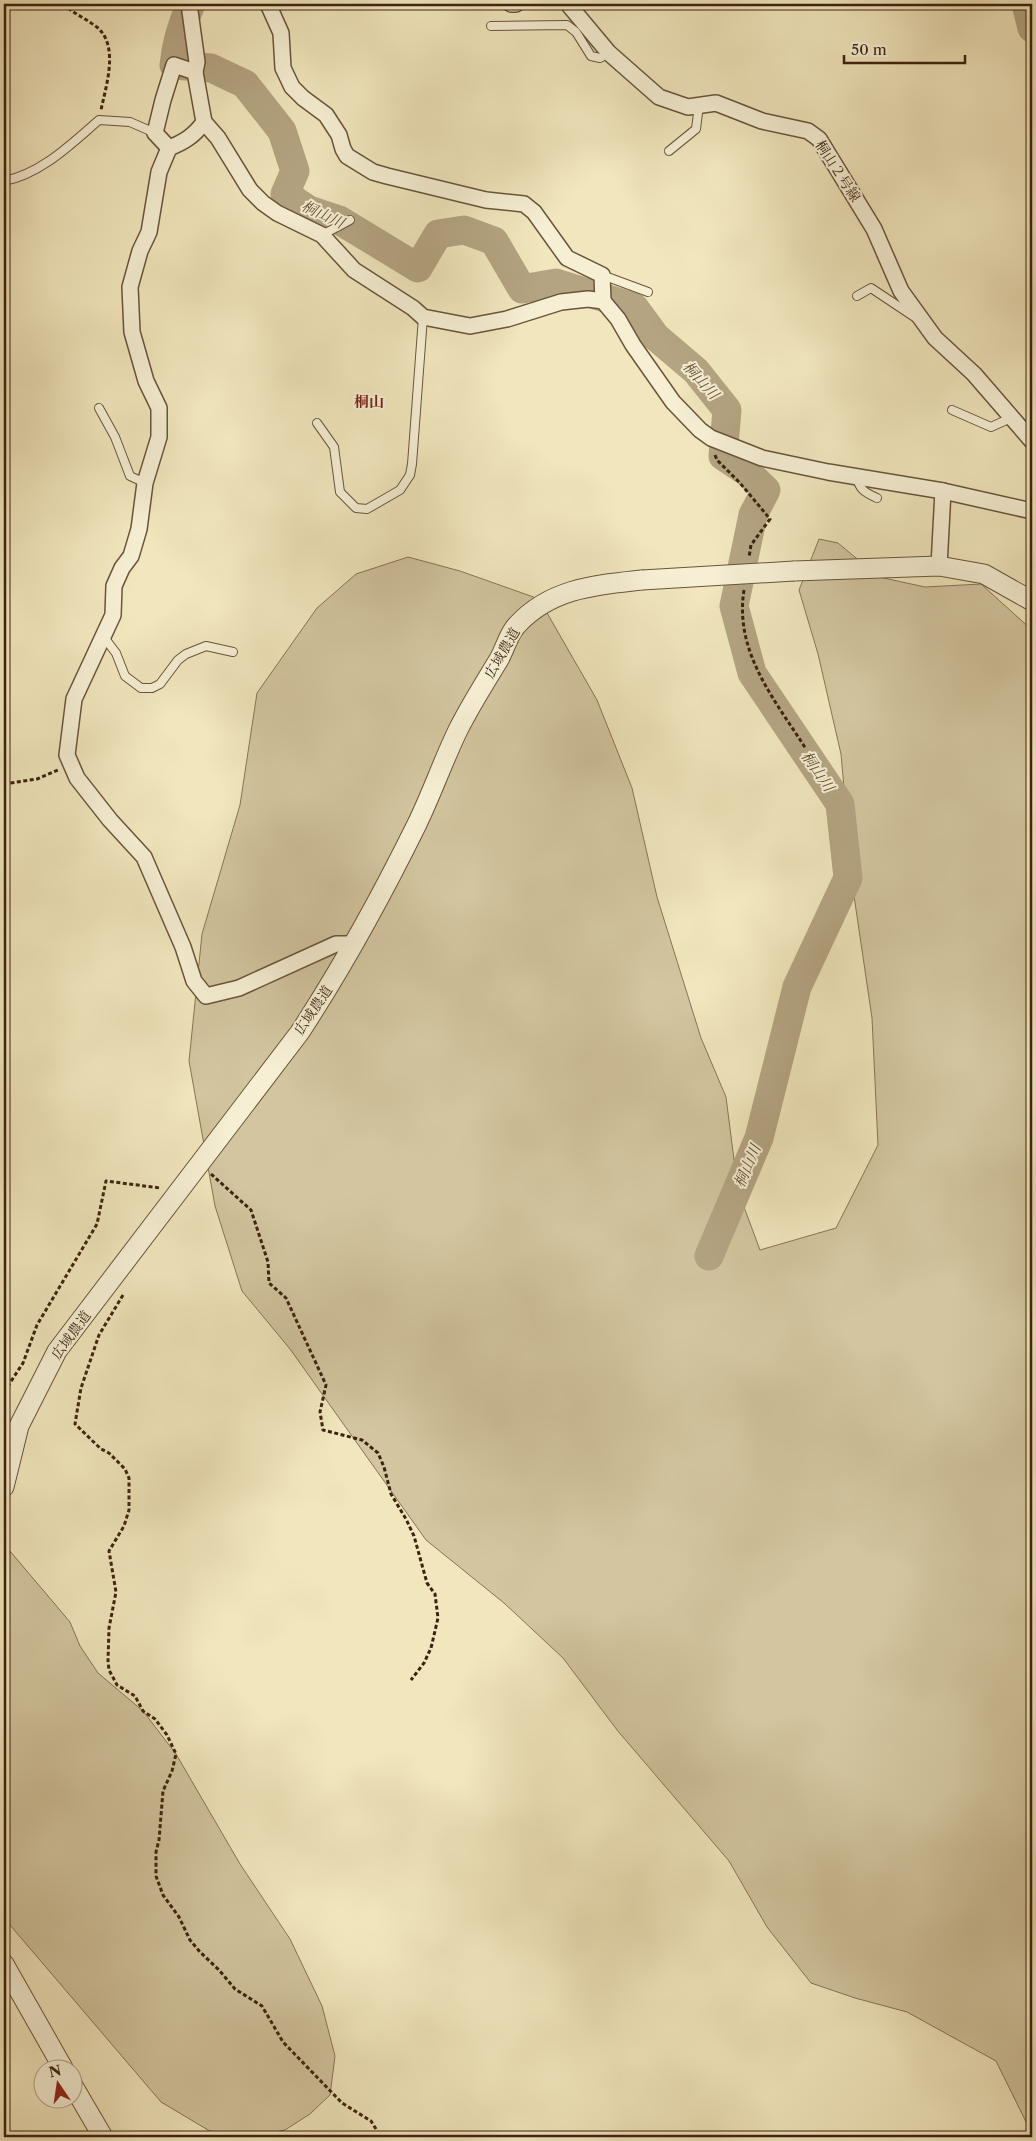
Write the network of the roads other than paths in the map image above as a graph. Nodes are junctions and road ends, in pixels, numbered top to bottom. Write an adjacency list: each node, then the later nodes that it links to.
1 (189, 4): 8 (street)
2 (268, 4): 17 (street)
3 (511, 4): 4 (street)
4 (516, 4)
5 (568, 4): 7 (street, 桐山２号線)
6 (491, 26): 7 (lane)
7 (609, 53): 9 (street, 桐山２号線)
8 (195, 72): 10 (street); 11 (street)
9 (699, 105): 13 (lane); 22 (street, 桐山２号線)
10 (204, 122): 12 (street); 16 (street)
11 (155, 132): 12 (street); 14 (lane)
12 (169, 148): 29 (street)
13 (669, 151)
14 (4, 181)
15 (350, 220): 16 (lane)
16 (322, 235): 21 (street)
17 (602, 275): 18 (lane); 20 (street)
18 (648, 292)
19 (857, 296): 22 (lane)
20 (603, 301): 21 (street); 28 (street)
21 (423, 317): 26 (lane)
22 (920, 317): 25 (street, 桐山２号線)
23 (99, 408): 29 (lane)
24 (952, 410): 25 (lane)
25 (1013, 417): 27 (street, 桐山２号線)
26 (317, 423)
27 (1032, 441)
28 (857, 477): 30 (street); 31 (lane)
29 (145, 483): 35 (street)
30 (943, 491): 32 (street); 33 (street)
31 (878, 498)
32 (1032, 512)
33 (939, 566): 34 (street, 広域農道); 37 (street, 広域農道, bridge)
34 (1032, 601)
35 (103, 636): 36 (lane); 37 (street)
36 (233, 652)
37 (354, 944): 38 (street, 広域農道)
38 (4, 1487)
39 (4, 1964): 40 (street)
40 (57, 2058)
41 (82, 2101): 42 (street)
42 (103, 2137)

